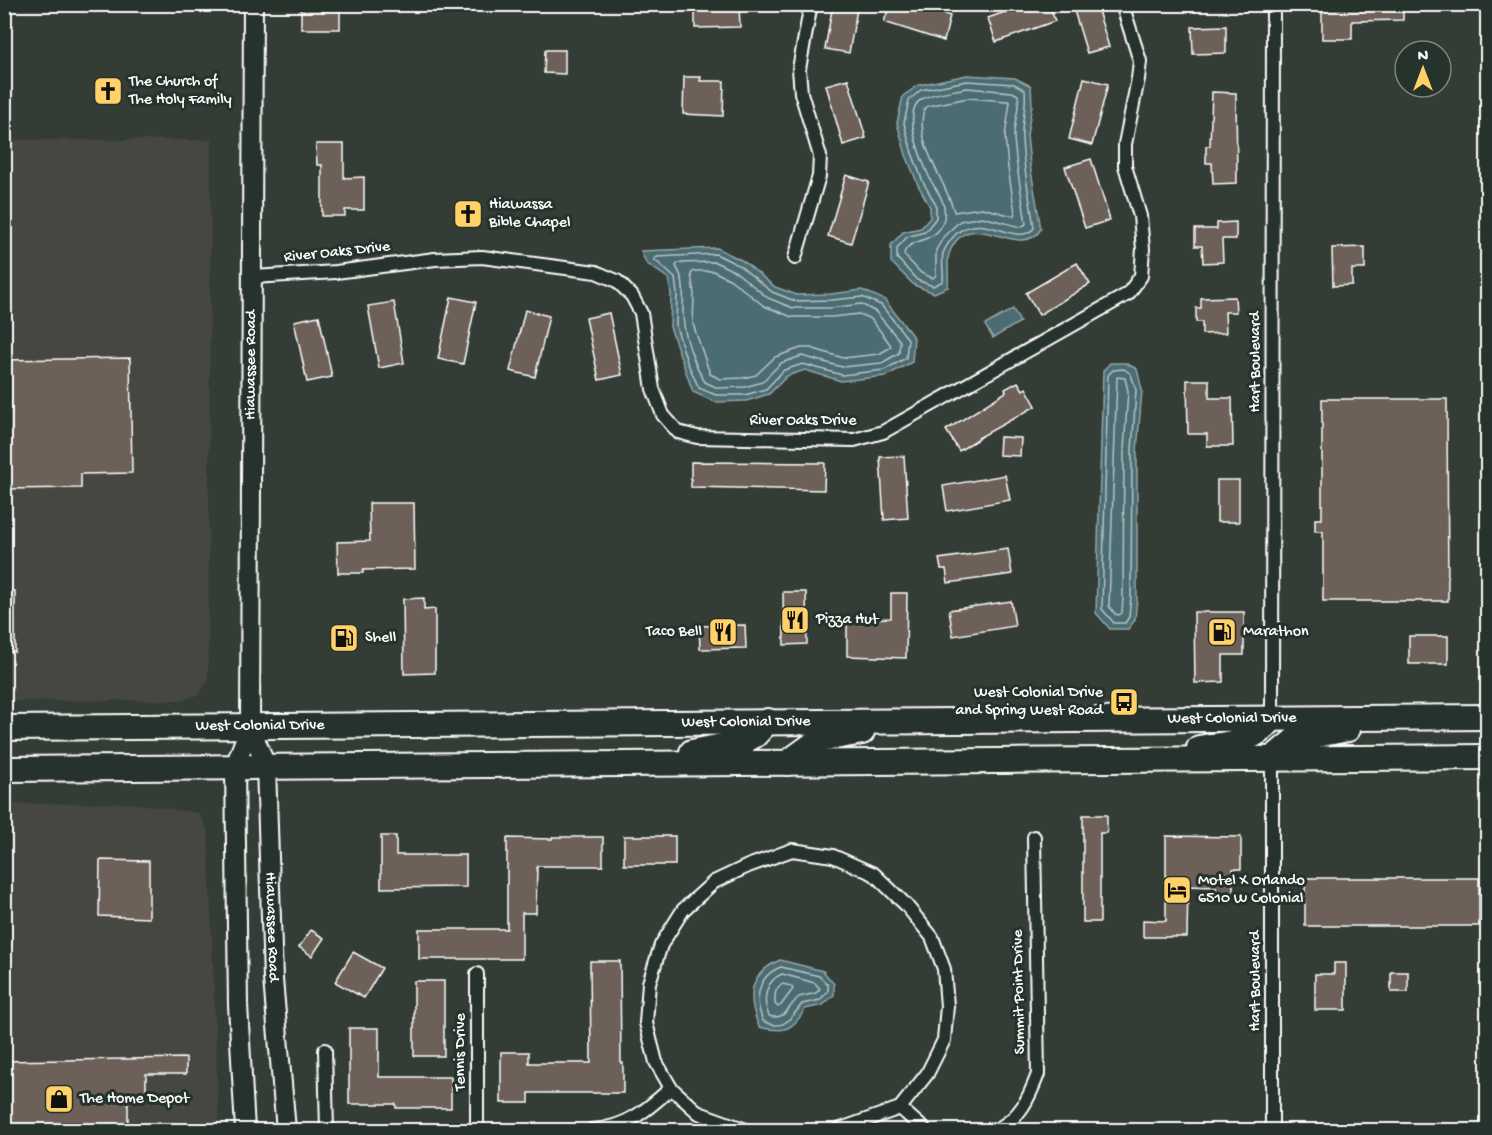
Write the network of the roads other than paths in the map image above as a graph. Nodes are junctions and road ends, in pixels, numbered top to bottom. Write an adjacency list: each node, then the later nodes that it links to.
1 (253, 4): 6 (main road, Hiawassee Road)
2 (811, 4): 5 (street)
3 (1122, 4): 6 (street, River Oaks Drive)
4 (1273, 4): 9 (street, Hart Boulevard)
5 (795, 258)
6 (253, 277): 12 (main road, Hiawassee Road)
7 (1415, 717): 8 (highway, West Colonial Drive); 9 (highway, West Colonial Drive); 15 (highway)
8 (1488, 717)
9 (1272, 719): 11 (highway, West Colonial Drive); 16 (highway)
10 (768, 721): 11 (highway, West Colonial Drive); 12 (highway, West Colonial Drive); 17 (highway)
11 (920, 721): 18 (highway)
12 (250, 726): 13 (highway, West Colonial Drive); 19 (main road, Hiawassee Road); 20 (main road, Hiawassee Road)
13 (4, 728)
14 (1488, 757): 15 (highway)
15 (1272, 759): 16 (highway); 36 (street, Hart Boulevard)
16 (1129, 760): 18 (highway)
17 (636, 763): 18 (highway); 20 (highway)
18 (787, 763)
19 (236, 766): 20 (highway); 21 (highway); 27 (main road, Hiawassee Road)
20 (266, 766): 28 (main road, Hiawassee Road)
21 (4, 769)
22 (1034, 837): 35 (street, Summit Point Drive)
23 (477, 974): 30 (street, Tennis Drive)
24 (325, 1050): 29 (street)
25 (671, 1088): 26 (street); 31 (street); 32 (street)
26 (900, 1108): 33 (street); 34 (street)
27 (245, 1131)
28 (286, 1131)
29 (327, 1131)
30 (477, 1131)
31 (592, 1131)
32 (746, 1131)
33 (838, 1131)
34 (925, 1131)
35 (995, 1131)
36 (1272, 1131)

